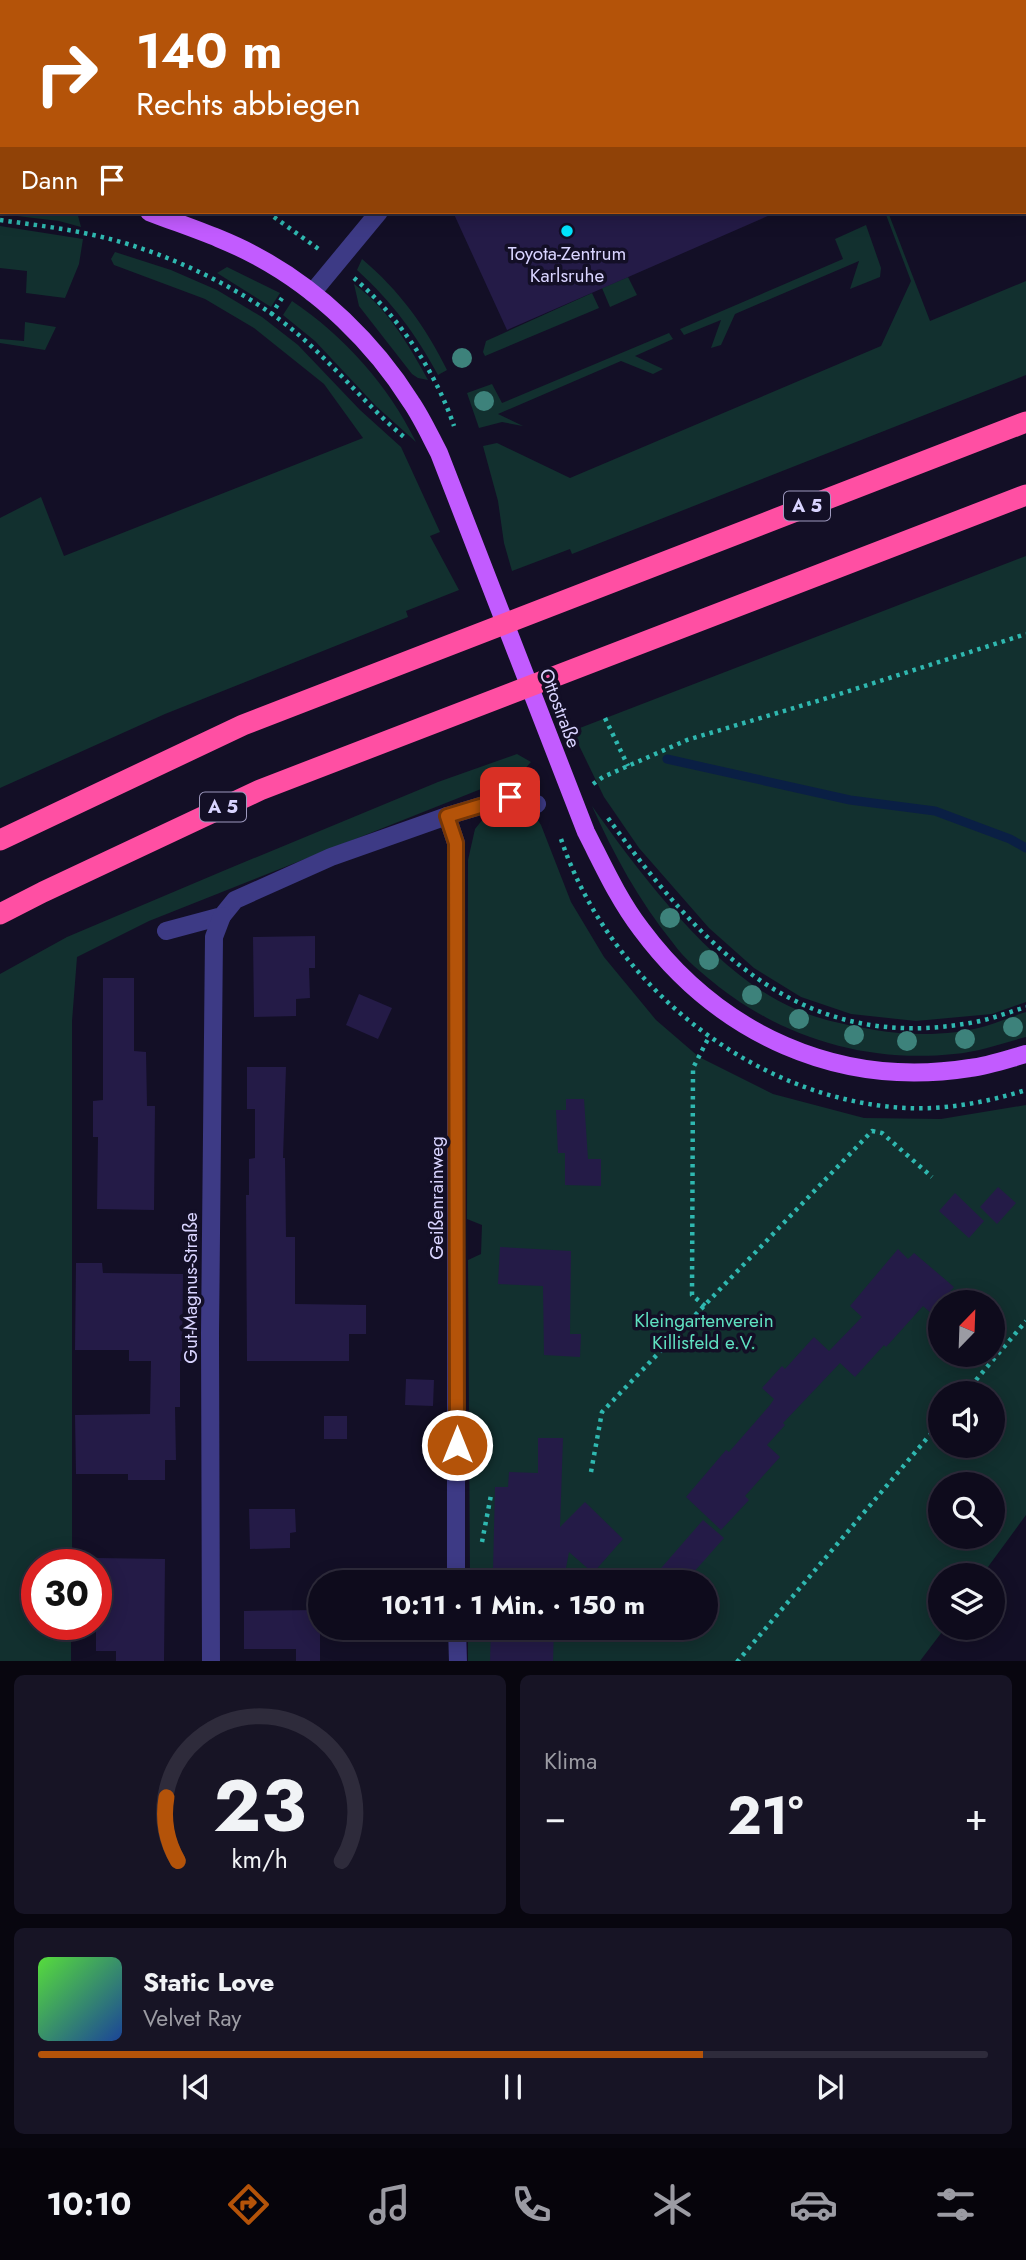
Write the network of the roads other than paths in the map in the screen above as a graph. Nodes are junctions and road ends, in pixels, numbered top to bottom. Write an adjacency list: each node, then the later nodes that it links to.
1 (154, 214): 3 (main road, Ottostraße)
2 (377, 214): 3 (street)
3 (312, 293): 12 (main road, Ottostraße)
4 (1026, 422): 8 (highway, A 5)
5 (1026, 495): 9 (highway, A 5)
6 (537, 804): 7 (street)
7 (447, 816): 10 (street); 13 (street, Geißenrainweg)
8 (0, 840)
9 (0, 914)
10 (222, 916): 11 (street); 15 (street, Gut-Magnus-Straße)
11 (166, 931)
12 (1026, 1054)
13 (456, 1570)
14 (457, 1640): 16 (street)
15 (211, 1661)
16 (458, 1661)

